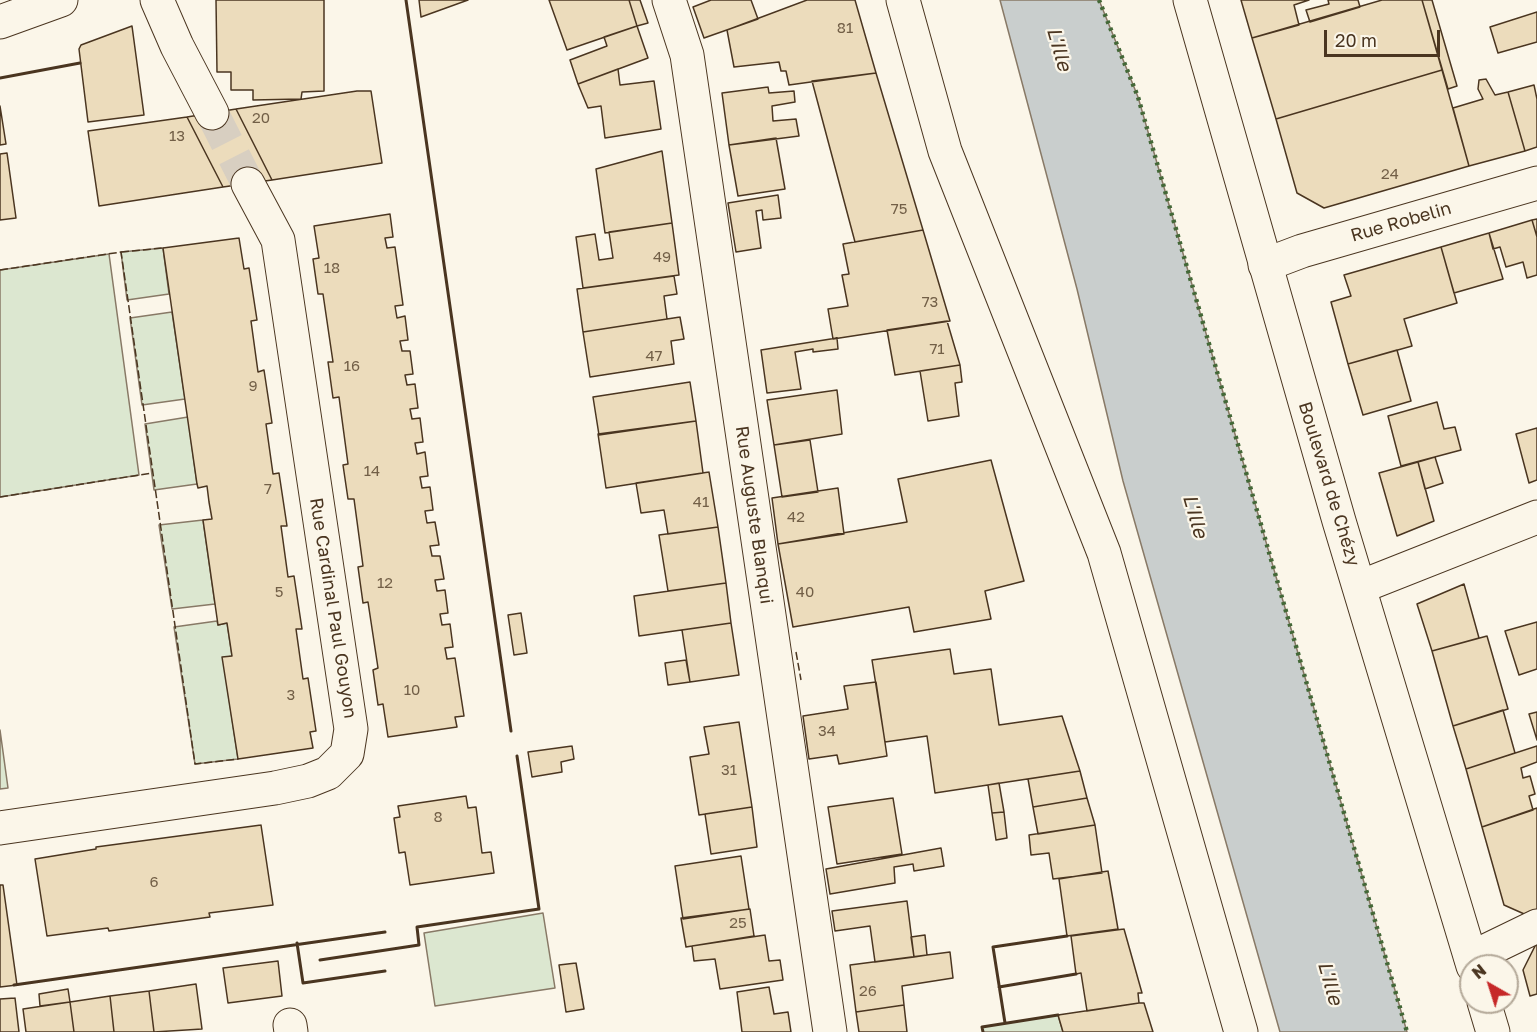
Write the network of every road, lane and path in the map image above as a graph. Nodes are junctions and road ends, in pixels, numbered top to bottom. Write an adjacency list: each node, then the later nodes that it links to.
1 (61, 0): 6 (street)
2 (157, 0): 7 (street)
3 (669, 0): 18 (street, Rue Auguste Blanqui)
4 (903, 0): 19 (street)
5 (1190, 0): 10 (street, Boulevard de Chézy)
6 (0, 22)
7 (212, 113)
8 (1537, 183): 10 (street, Rue Robelin)
9 (248, 184): 13 (street, Rue Cardinal Paul Gouyon)
10 (1265, 265): 12 (street, Boulevard de Chézy)
11 (1537, 518): 12 (street)
12 (1360, 587): 15 (street, Boulevard de Chézy)
13 (0, 828)
14 (1537, 926): 16 (street)
15 (1470, 954)
16 (1486, 954)
17 (1488, 1014): 20 (street)
18 (830, 1032)
19 (1241, 1032)
20 (1493, 1032)

